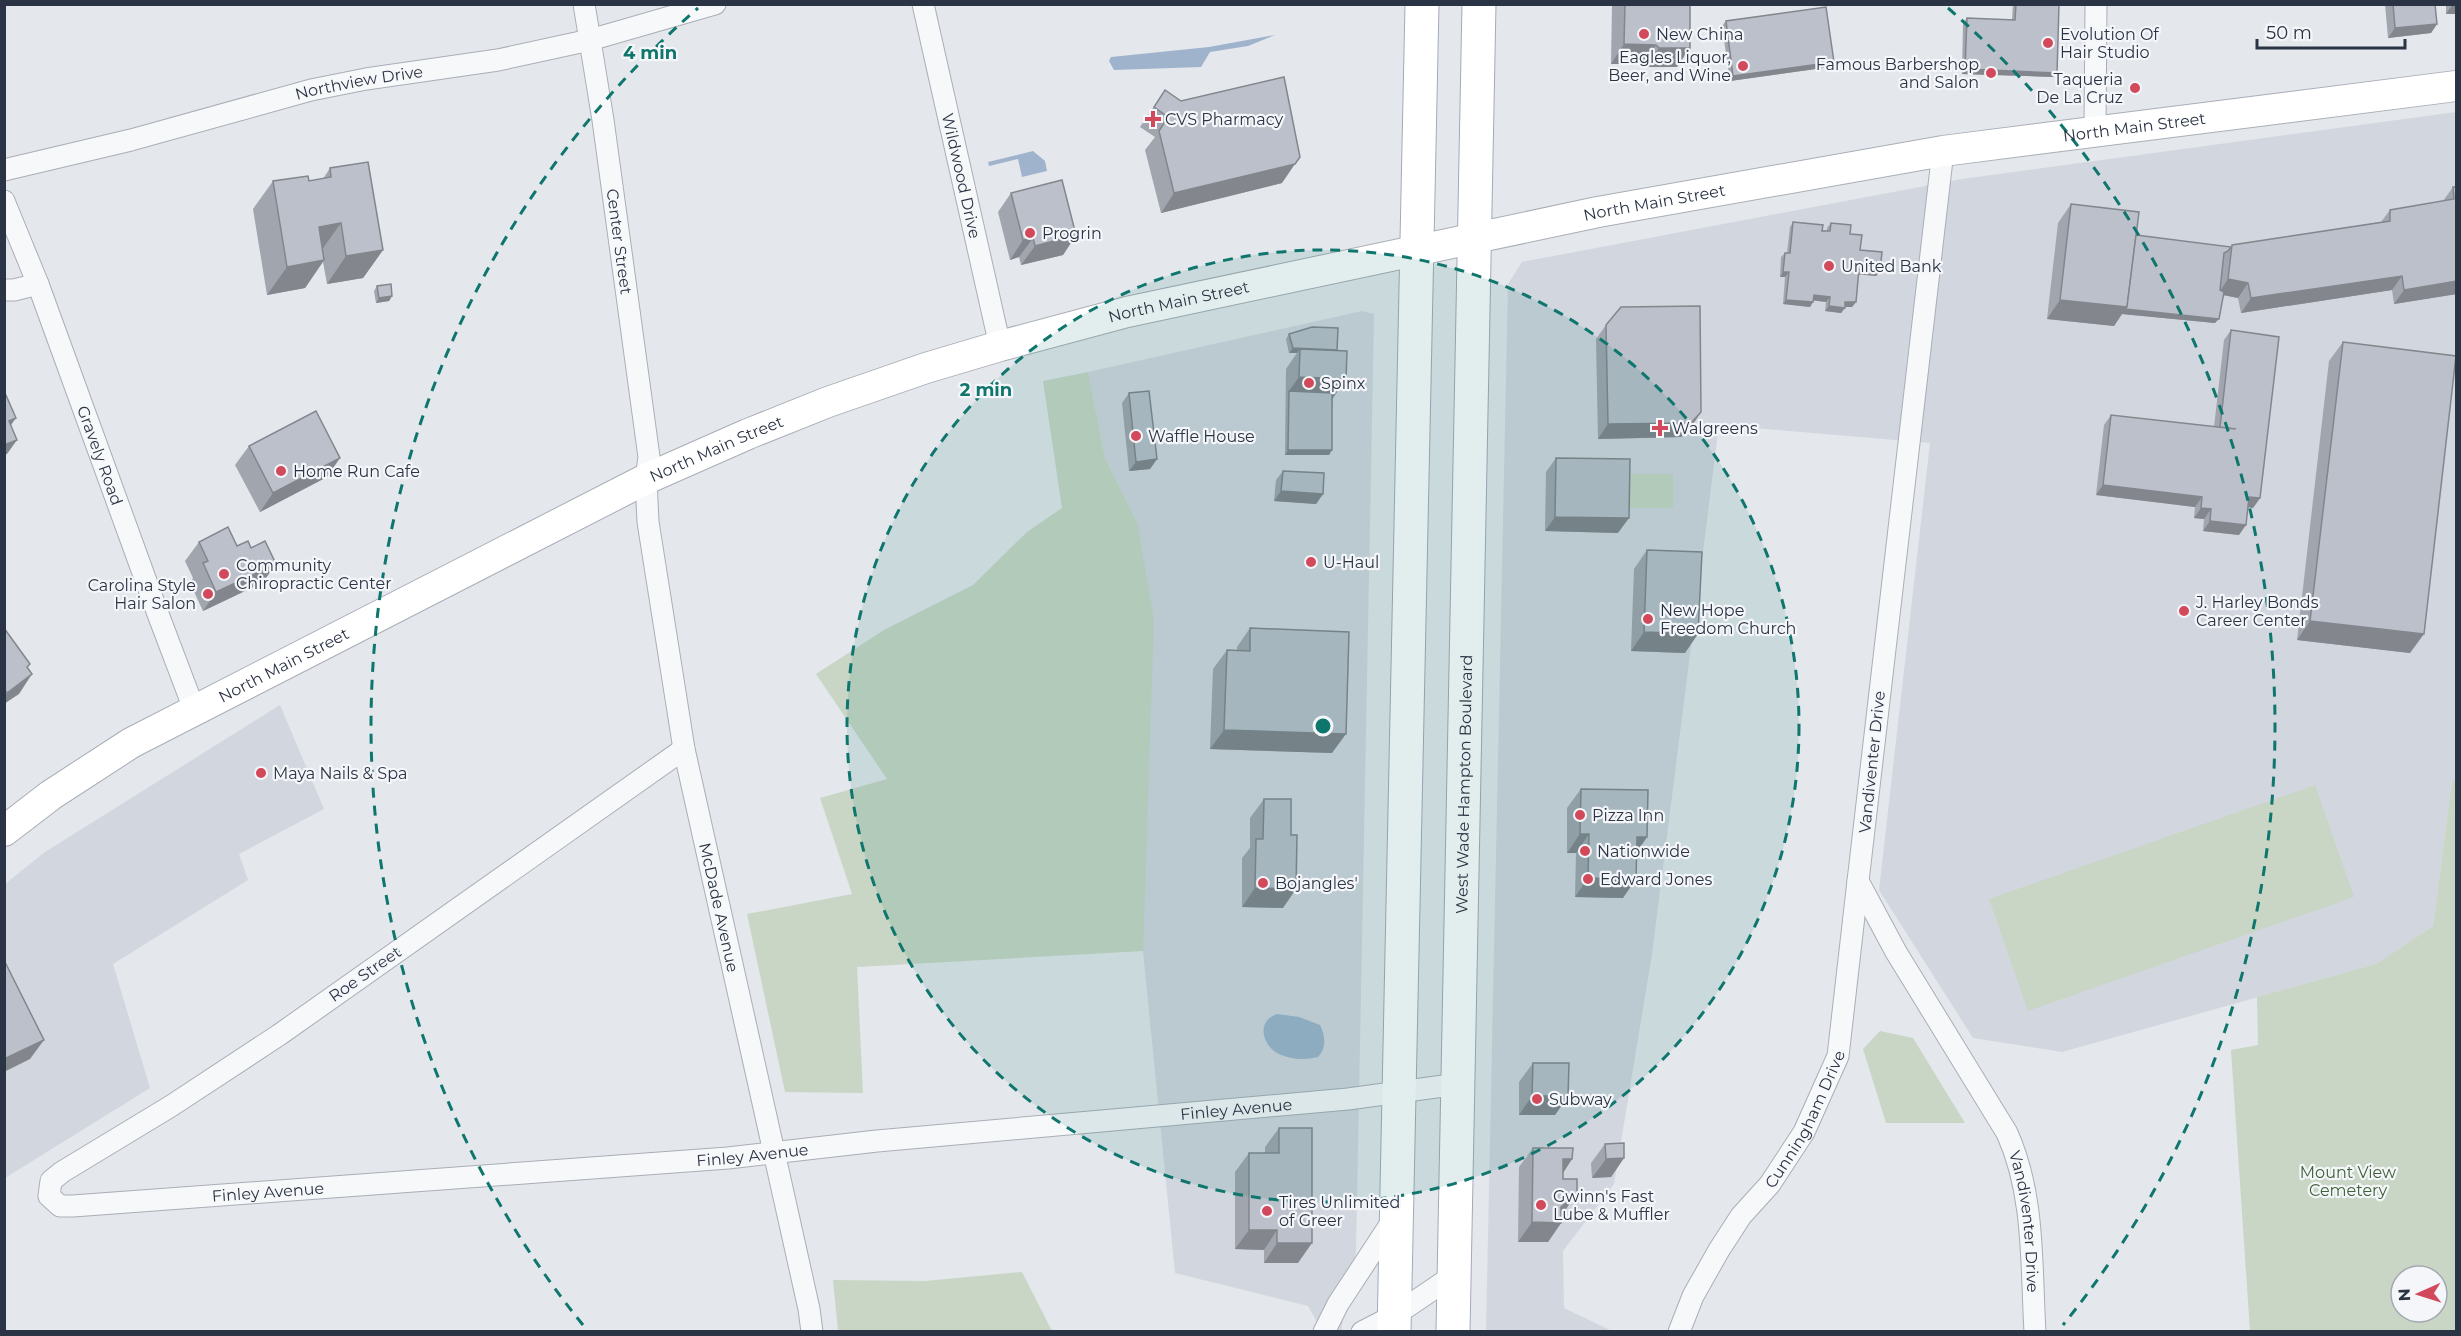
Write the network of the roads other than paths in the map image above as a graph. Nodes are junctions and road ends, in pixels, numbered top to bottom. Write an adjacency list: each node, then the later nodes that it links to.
1 (584, 4): 7 (street, Center Street)
2 (715, 4): 7 (street, Northview Drive)
3 (923, 4): 17 (street, Wildwood Drive)
4 (1422, 4): 14 (main road)
5 (1479, 4): 13 (main road, West Wade Hampton Boulevard)
6 (2096, 4): 9 (street)
7 (590, 40): 11 (street, Northview Drive); 18 (street, Center Street)
8 (2457, 86): 9 (main road, North Main Street)
9 (2096, 130): 10 (main road, North Main Street)
10 (1943, 151): 13 (main road, North Main Street); 22 (street, Vandiventer Drive)
11 (4, 170)
12 (4, 201): 15 (street, Gravely Road)
13 (1475, 238): 14 (main road, North Main Street); 23 (main road, West Wade Hampton Boulevard)
14 (1416, 250): 17 (main road, North Main Street); 24 (main road)
15 (38, 284): 16 (street); 19 (street, Gravely Road)
16 (4, 290)
17 (1000, 346): 18 (main road, North Main Street)
18 (646, 479): 19 (main road, North Main Street); 20 (street, McDade Avenue)
19 (194, 709): 21 (main road, North Main Street)
20 (684, 748): 25 (street, McDade Avenue); 26 (street, Roe Street)
21 (4, 831)
22 (1858, 881): 34 (street, Cunningham Drive); 35 (street, Vandiventer Drive)
23 (1458, 1084): 24 (street, Finley Avenue); 28 (main road, West Wade Hampton Boulevard)
24 (1400, 1092): 25 (street, Finley Avenue); 27 (main road)
25 (775, 1152): 26 (street, Finley Avenue); 30 (street, McDade Avenue)
26 (49, 1196)
27 (1397, 1214): 29 (main road); 31 (street)
28 (1454, 1275): 29 (street); 33 (main road, West Wade Hampton Boulevard)
29 (1394, 1323): 32 (street)
30 (812, 1332)
31 (1324, 1332)
32 (1362, 1332)
33 (1453, 1332)
34 (1680, 1332)
35 (2035, 1332)

